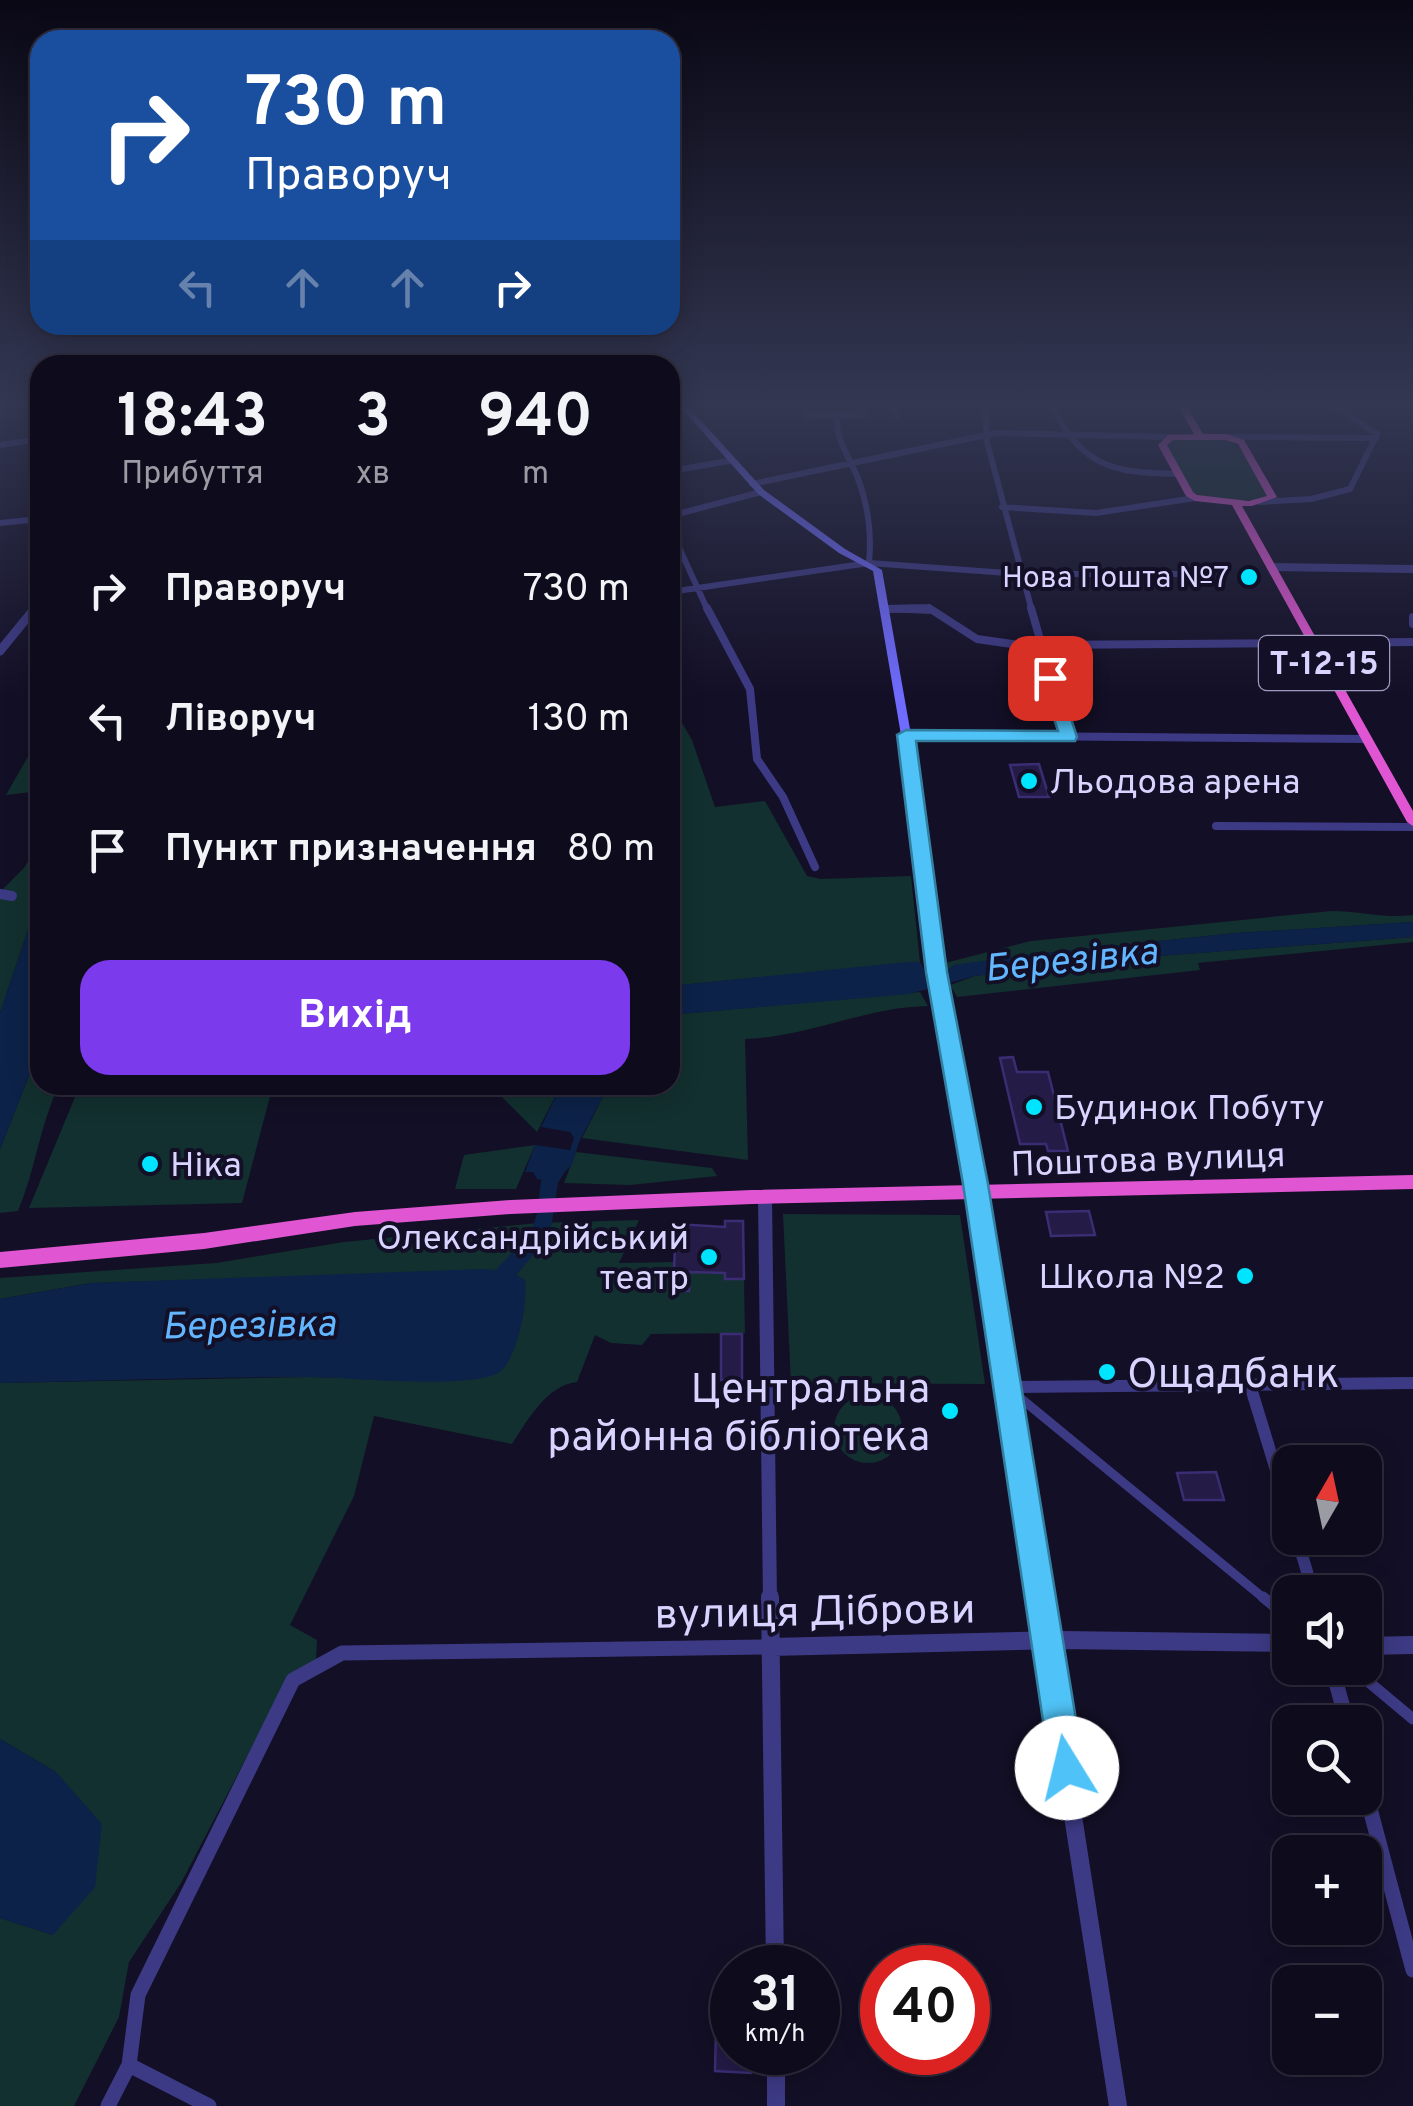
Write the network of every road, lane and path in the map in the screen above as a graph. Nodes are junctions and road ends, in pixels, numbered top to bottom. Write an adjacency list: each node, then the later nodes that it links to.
1 (730, 500): 12 (street)
2 (772, 500): 16 (main road)
3 (862, 500): 16 (street)
4 (1000, 500): 11 (street)
5 (1160, 500): 11 (street)
6 (1214, 500): 10 (highway)
7 (1262, 500): 9 (highway)
8 (1304, 500): 9 (street)
9 (1259, 502): 10 (highway)
10 (1236, 503): 17 (highway, Т-12-15)
11 (1002, 508): 19 (street)
12 (680, 513)
13 (30, 520): 14 (street)
14 (0, 522)
15 (680, 549): 21 (street)
16 (868, 563): 19 (street); 21 (street); 23 (main road)
17 (1271, 567): 18 (street); 26 (highway, Т-12-15)
18 (1413, 569)
19 (1022, 574): 20 (street); 27 (street)
20 (1191, 574)
21 (699, 589): 22 (street); 34 (street)
22 (680, 591)
23 (885, 609): 27 (street); 29 (main road)
24 (30, 614): 28 (street)
25 (1413, 642): 26 (street)
26 (1313, 643): 27 (street); 31 (highway, Т-12-15)
27 (1041, 646): 30 (street)
28 (0, 651)
29 (906, 735): 30 (street); 36 (main road)
30 (1068, 737): 31 (street)
31 (1367, 739): 32 (highway, Т-12-15)
32 (1413, 824): 33 (street)
33 (1216, 826)
34 (815, 867)
35 (1413, 1182): 36 (highway, Поштова вулиця)
36 (977, 1194): 37 (highway, Поштова вулиця); 41 (street)
37 (764, 1197): 38 (highway, Поштова вулиця); 48 (street)
38 (0, 1260)
39 (1413, 1383): 40 (street)
40 (1250, 1385): 41 (street); 42 (street)
41 (1007, 1387): 43 (street); 44 (street)
42 (1272, 1457)
43 (1272, 1603)
44 (1047, 1640): 45 (street, вулиця Діброви); 48 (street, вулиця Діброви); 59 (street)
45 (1272, 1642)
46 (1413, 1645): 47 (street)
47 (1382, 1646)
48 (771, 1647): 52 (street); 54 (street, вулиця Діброви)
49 (1372, 1685): 50 (street)
50 (1413, 1719)
51 (1372, 1815): 53 (street)
52 (775, 1945)
53 (1413, 1970)
54 (129, 2066): 56 (street); 57 (street)
55 (776, 2075): 58 (street)
56 (108, 2106)
57 (209, 2106)
58 (776, 2106)
59 (1118, 2106)

